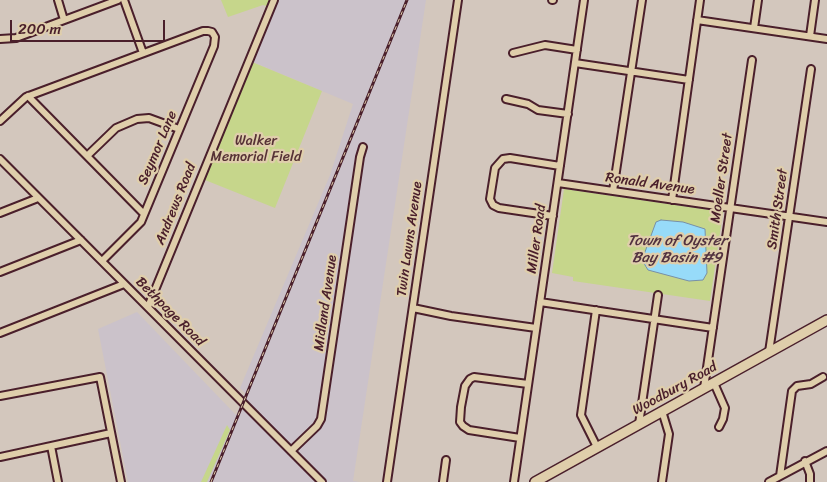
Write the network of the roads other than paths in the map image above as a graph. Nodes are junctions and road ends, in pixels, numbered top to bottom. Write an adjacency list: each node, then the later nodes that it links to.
1 (58, 0): 11 (street)
2 (118, 0): 11 (street)
3 (124, 0): 18 (street)
4 (274, 0): 50 (street, Andrews Road)
5 (458, 0): 51 (street, Twin Lawns Avenue)
6 (584, 0): 17 (street, Miller Road)
7 (642, 0): 23 (street)
8 (700, 0): 12 (street)
9 (758, 0): 13 (street)
10 (815, 0): 14 (street)
11 (64, 20): 15 (street)
12 (697, 20): 13 (street); 24 (street)
13 (754, 28): 14 (street)
14 (810, 36): 16 (street)
15 (0, 39)
16 (827, 39)
17 (577, 50): 19 (street); 21 (street, Miller Road)
18 (144, 53): 25 (street); 29 (street, Seymor Lane)
19 (513, 53)
20 (752, 60): 38 (street, Moeller Street)
21 (575, 64): 23 (street); 27 (street, Miller Road)
22 (811, 69): 42 (street, Smith Street)
23 (631, 72): 24 (street); 35 (street)
24 (689, 80): 37 (street)
25 (28, 96): 28 (street); 31 (street)
26 (506, 99): 27 (street)
27 (568, 114): 33 (street, Miller Road)
28 (0, 121)
29 (179, 129): 31 (street); 40 (street, Seymor Lane)
30 (363, 148): 71 (street, Midland Avenue)
31 (87, 156): 40 (street)
32 (0, 159): 36 (street, Bethpage Road)
33 (560, 166): 34 (street, Miller Road); 41 (street)
34 (558, 183): 35 (street, Ronald Avenue); 41 (street, Miller Road)
35 (614, 191): 37 (street, Ronald Avenue)
36 (38, 198): 39 (street); 44 (street, Bethpage Road)
37 (672, 200): 38 (street, Ronald Avenue)
38 (730, 208): 42 (street, Ronald Avenue); 56 (street, Moeller Street)
39 (0, 213)
40 (144, 214): 45 (street, Seymor Lane)
41 (552, 216): 49 (street, Miller Road)
42 (789, 217): 43 (street, Ronald Avenue); 58 (street, Smith Street)
43 (827, 222)
44 (81, 240): 45 (street, Bethpage Road); 46 (street)
45 (102, 261): 47 (street, Bethpage Road)
46 (0, 272)
47 (124, 284): 50 (street, Bethpage Road); 57 (street)
48 (658, 295): 53 (street)
49 (540, 302): 52 (street); 55 (street, Miller Road)
50 (148, 308): 71 (street, Bethpage Road)
51 (413, 308): 55 (street); 80 (street, Twin Lawns Avenue)
52 (596, 310): 53 (street); 70 (street)
53 (654, 319): 56 (street); 65 (street)
54 (827, 320): 58 (main road, Woodbury Road)
55 (536, 328): 61 (street, Miller Road)
56 (713, 328): 62 (street, Moeller Street)
57 (0, 333)
58 (769, 352): 60 (main road, Woodbury Road)
59 (823, 377): 76 (street)
60 (714, 383): 62 (main road, Woodbury Road); 66 (street)
61 (528, 384): 68 (street, Miller Road); 68 (street)
62 (704, 388): 64 (main road, Woodbury Road)
63 (0, 396): 67 (street)
64 (662, 411): 65 (main road, Woodbury Road); 84 (street)
65 (639, 424): 70 (main road, Woodbury Road)
66 (719, 427)
67 (111, 433): 69 (street); 78 (street)
68 (520, 438): 82 (street, Miller Road)
69 (51, 446): 73 (street); 77 (street)
70 (598, 447): 83 (main road, Woodbury Road)
71 (291, 451): 79 (street, Bethpage Road)
72 (827, 451): 75 (street)
73 (0, 457)
74 (446, 460): 81 (street)
75 (805, 462): 76 (street); 86 (street)
76 (780, 476): 85 (street)
77 (58, 482)
78 (121, 482)
79 (322, 482)
80 (387, 482)
81 (443, 482)
82 (514, 482)
83 (536, 482)
84 (662, 482)
85 (769, 482)
86 (810, 482)

